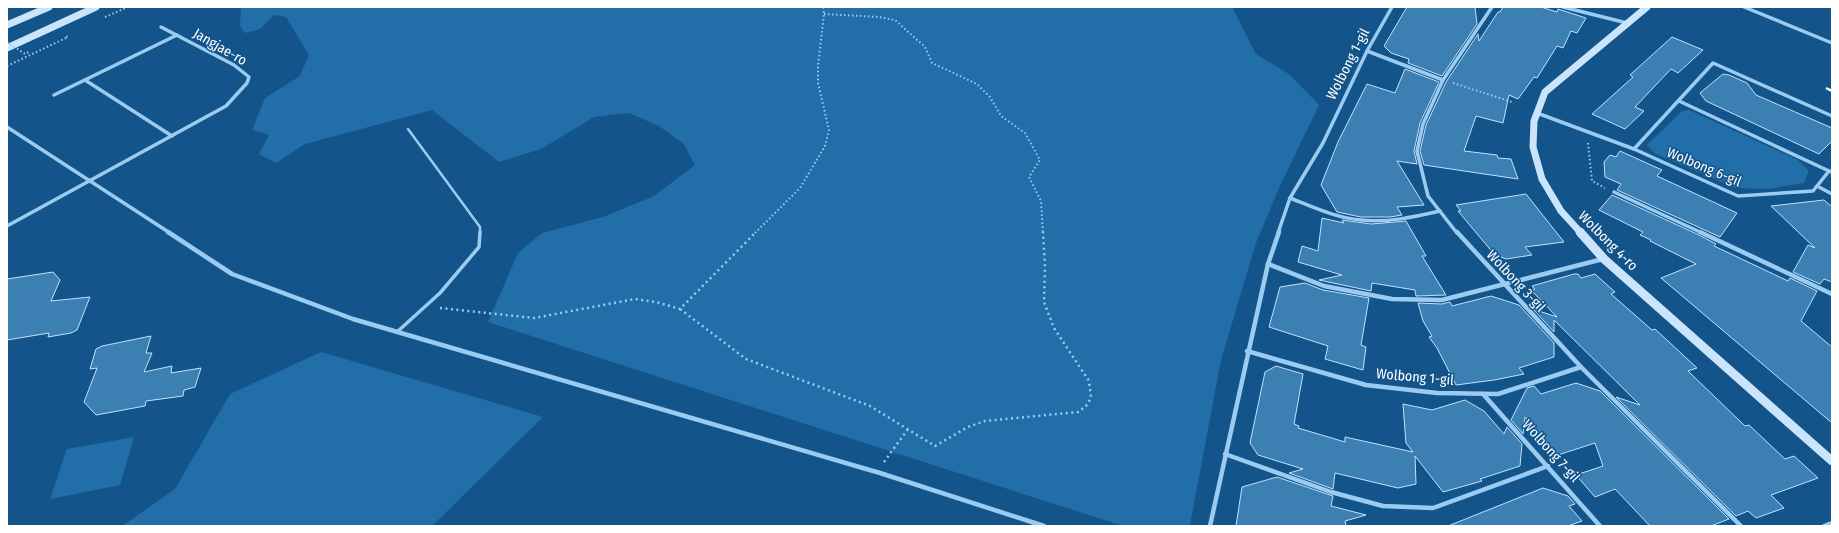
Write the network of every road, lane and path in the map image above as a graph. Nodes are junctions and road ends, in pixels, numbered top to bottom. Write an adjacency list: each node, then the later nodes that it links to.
1 (49, 7): 11 (street)
2 (96, 7): 16 (street)
3 (823, 7): 9 (path)
4 (1392, 7): 18 (street, Wolbong 1-gil)
5 (1492, 7): 20 (street, Wolbong 3-gil)
6 (1563, 7): 10 (street)
7 (1647, 7): 10 (street, Wolbong 4-ro)
8 (1744, 7): 15 (street)
9 (824, 14): 44 (path); 49 (path)
10 (1627, 23): 24 (street, Wolbong 4-ro)
11 (7, 25)
12 (161, 27): 13 (street, Jangjae-ro)
13 (177, 35): 19 (street, Jangjae-ro); 29 (street, Jangjae-ro)
14 (7, 42): 17 (path, bridge)
15 (1832, 42)
16 (7, 48)
17 (30, 51)
18 (1367, 51): 20 (street); 36 (street, Wolbong 1-gil)
19 (85, 80): 21 (street, Jangjae-ro); 29 (street)
20 (1443, 80): 23 (path); 37 (street, Wolbong 3-gil)
21 (54, 95)
22 (1679, 101): 25 (street); 30 (street); 31 (street)
23 (1512, 102)
24 (1537, 113): 28 (street, Wolbong 6-gil); 39 (street, Wolbong 4-ro)
25 (1832, 116)
26 (7, 127): 32 (street)
27 (408, 129): 43 (lane)
28 (1590, 133): 30 (street, Wolbong 6-gil); 34 (path)
29 (172, 136): 32 (street, Jangjae-ro)
30 (1634, 149): 33 (street, Wolbong 6-gil)
31 (1831, 171): 33 (street)
32 (89, 182): 38 (street, Jangjae-ro); 45 (street)
33 (1817, 186): 35 (street)
34 (1614, 192): 42 (street)
35 (1832, 194)
36 (1290, 198): 37 (street); 40 (street, Wolbong 1-gil)
37 (1440, 211): 41 (street, Wolbong 3-gil)
38 (7, 226)
39 (1604, 258): 41 (street); 51 (street, Wolbong 4-ro)
40 (1268, 264): 41 (street); 46 (street, Wolbong 1-gil)
41 (1505, 285): 47 (street, Wolbong 3-gil)
42 (1832, 294)
43 (429, 303): 44 (path); 45 (lane)
44 (680, 309): 49 (path)
45 (396, 333): 53 (street)
46 (1248, 351): 48 (street, Wolbong 1-gil); 50 (street, Wolbong 1-gil)
47 (1581, 367): 48 (street, Wolbong 1-gil); 58 (street, Wolbong 3-gil)
48 (1482, 394): 52 (street, Wolbong 7-gil)
49 (908, 428): 53 (path)
50 (1225, 454): 52 (street); 56 (street, Wolbong 1-gil)
51 (1832, 462)
52 (1548, 466): 57 (street, Wolbong 7-gil)
53 (880, 473): 55 (street)
54 (1832, 522): 59 (street)
55 (1044, 526)
56 (1210, 526)
57 (1600, 526)
58 (1741, 526)
59 (1824, 526)

